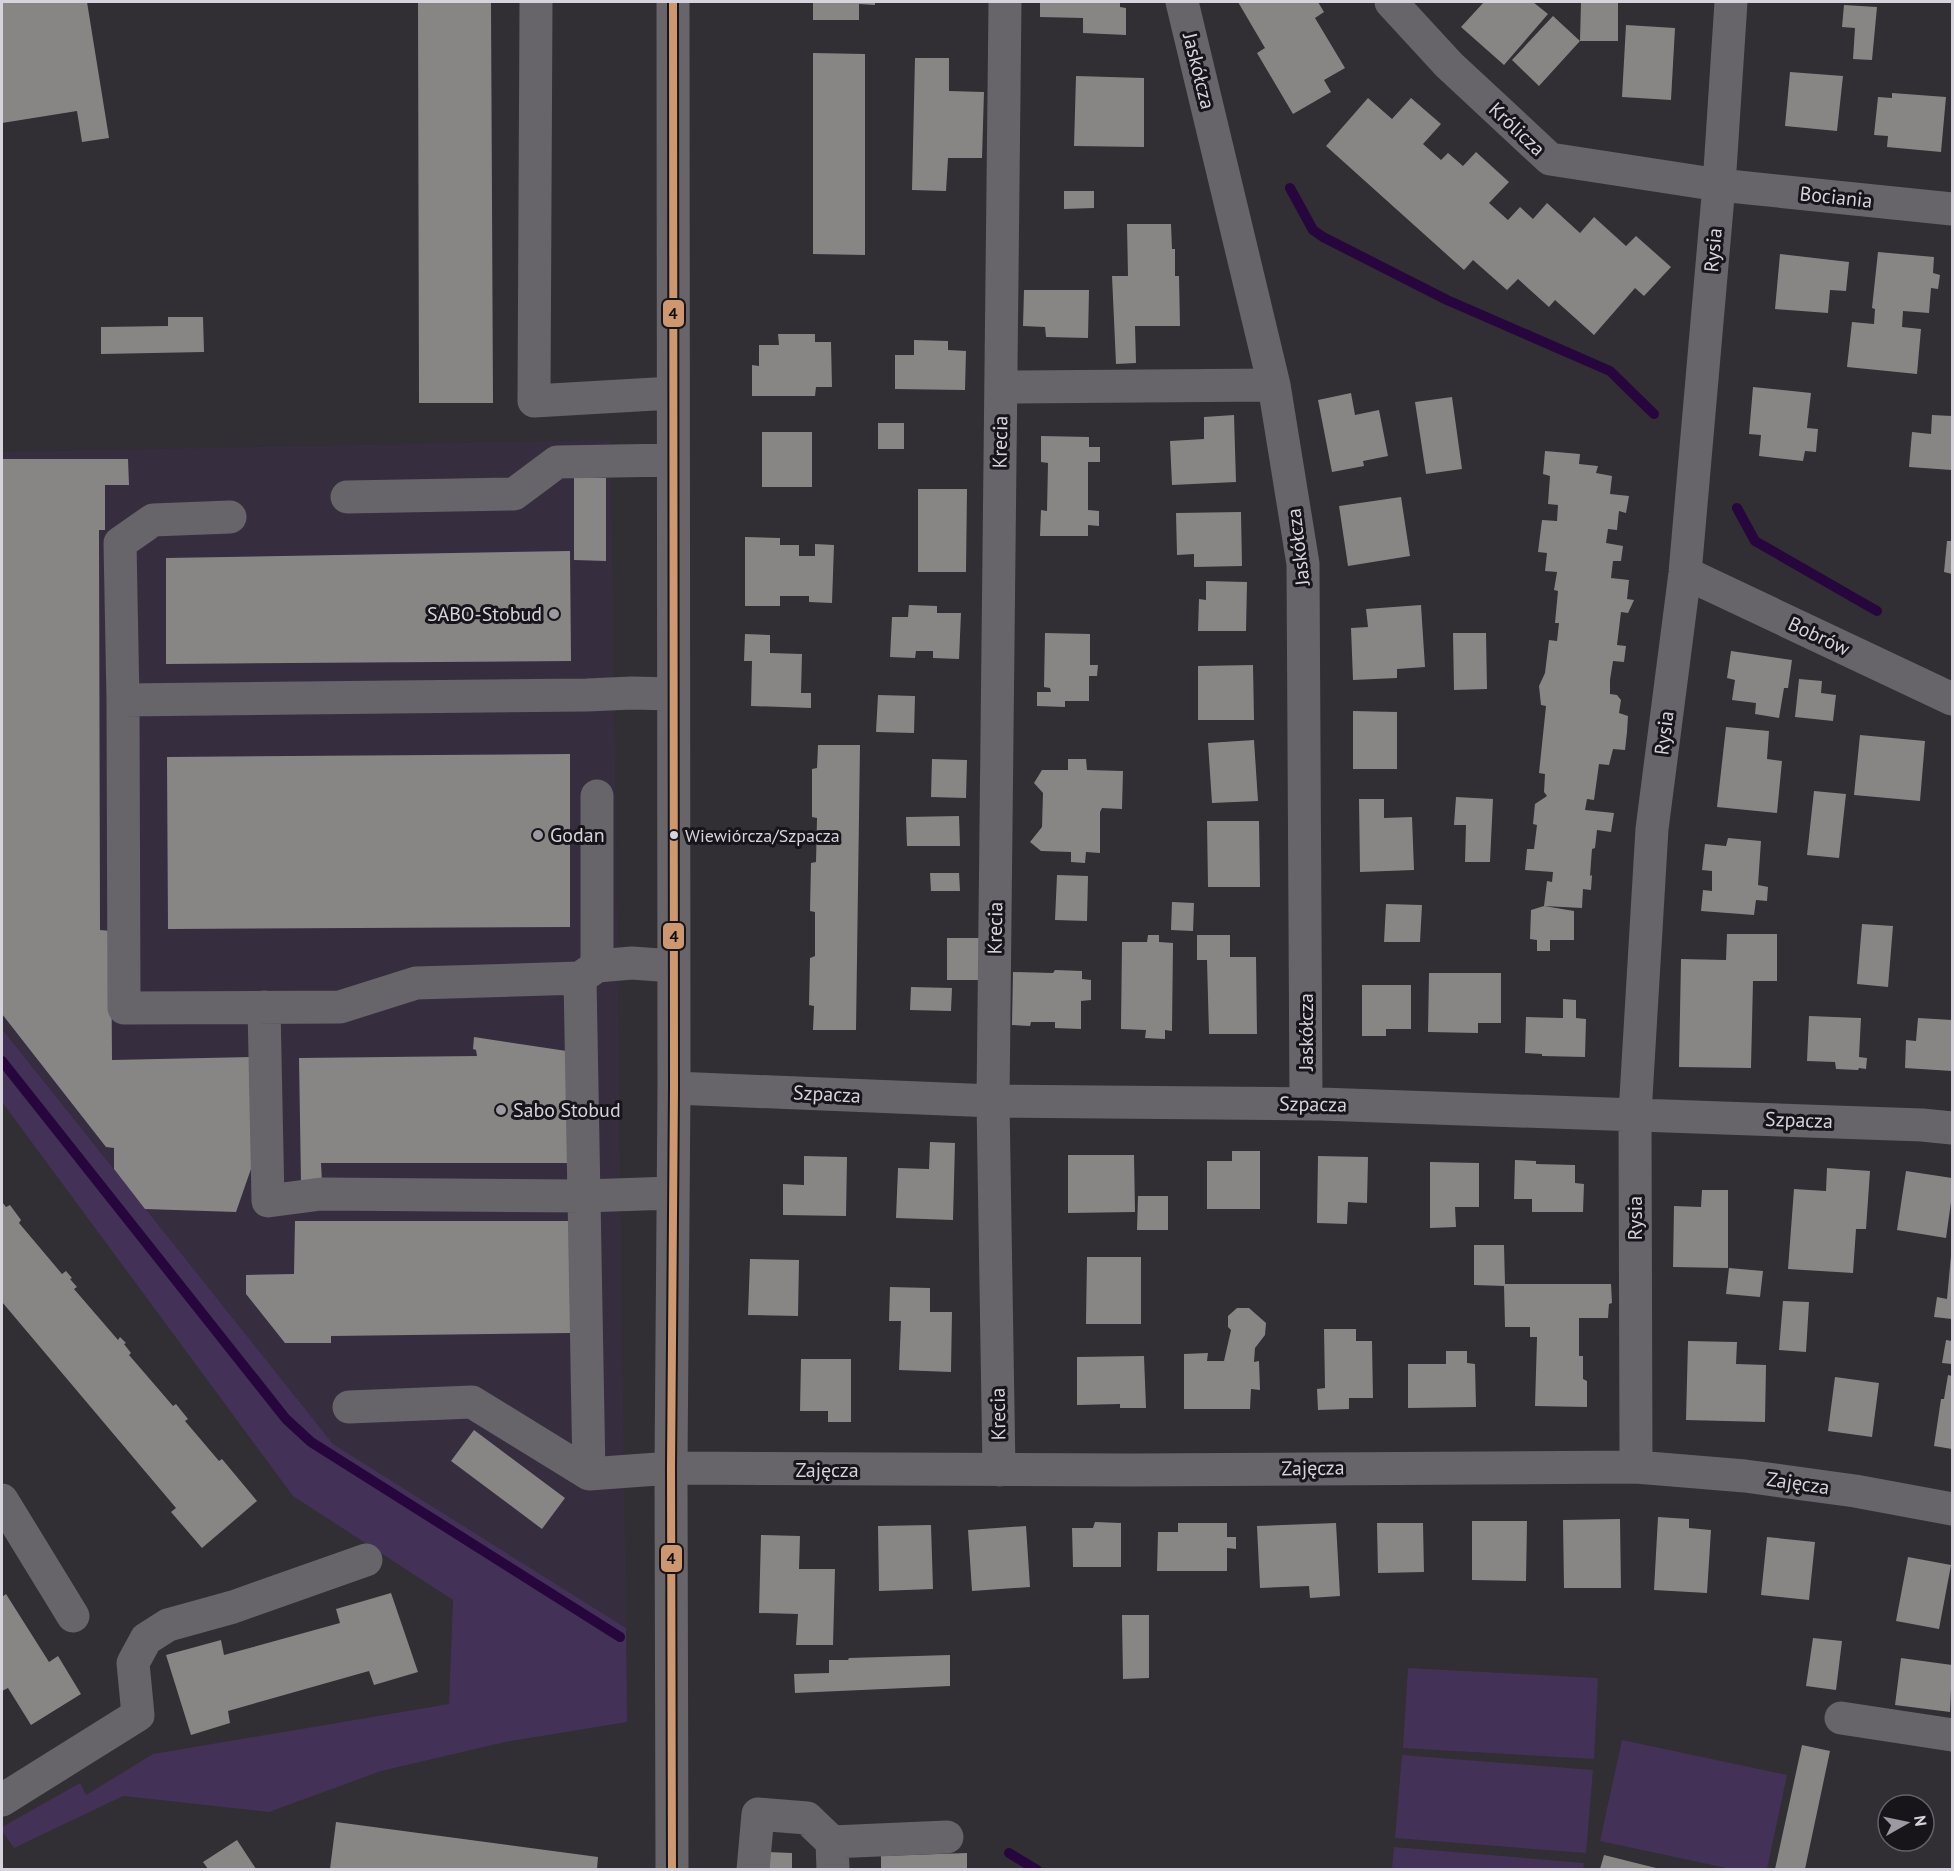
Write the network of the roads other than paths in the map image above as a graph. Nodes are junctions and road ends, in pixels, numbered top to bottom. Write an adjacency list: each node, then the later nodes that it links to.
1 (536, 2): 11 (street)
2 (673, 2): 11 (street)
3 (1005, 2): 10 (street, Krecia)
4 (1182, 2): 9 (street, Jaskółcza)
5 (1391, 2): 7 (street, Królicza)
6 (1731, 2): 7 (street, Rysia)
7 (1719, 185): 8 (street, Bociania); 15 (street, Rysia)
8 (1953, 209)
9 (1274, 385): 10 (street, Krecia); 25 (street, Jaskółcza)
10 (1001, 387): 24 (street, Krecia)
11 (672, 393): 12 (street)
12 (672, 460): 13 (street); 16 (street)
13 (347, 496)
14 (230, 517): 18 (street)
15 (1685, 573): 17 (street, Bobrów); 26 (street, Rysia)
16 (673, 694): 18 (street); 20 (street)
17 (1953, 699)
18 (123, 700): 22 (street)
19 (597, 796): 21 (street)
20 (673, 966): 21 (street); 23 (street)
21 (589, 972): 22 (street); 29 (street)
22 (264, 1007): 29 (street)
23 (674, 1088): 24 (street, Szpacza); 28 (street)
24 (993, 1101): 25 (street, Szpacza); 33 (street, Krecia)
25 (1306, 1104): 26 (street, Szpacza)
26 (1635, 1114): 27 (street, Szpacza); 31 (street, Rysia)
27 (1953, 1128)
28 (672, 1193): 29 (street); 32 (street)
29 (584, 1196): 34 (street)
30 (349, 1407): 34 (street)
31 (1636, 1467): 33 (street, Zajęcza); 36 (street, Zajęcza)
32 (671, 1468): 33 (street, Zajęcza); 34 (street, Zajęcza); 44 (street)
33 (999, 1470)
34 (589, 1474)
35 (2, 1500): 38 (street)
36 (1953, 1509)
37 (366, 1560): 41 (street)
38 (74, 1616)
39 (1841, 1718): 40 (street)
40 (1953, 1735)
41 (2, 1800)
42 (947, 1837): 43 (street)
43 (832, 1856): 45 (street)
44 (672, 1869)
45 (753, 1869)

